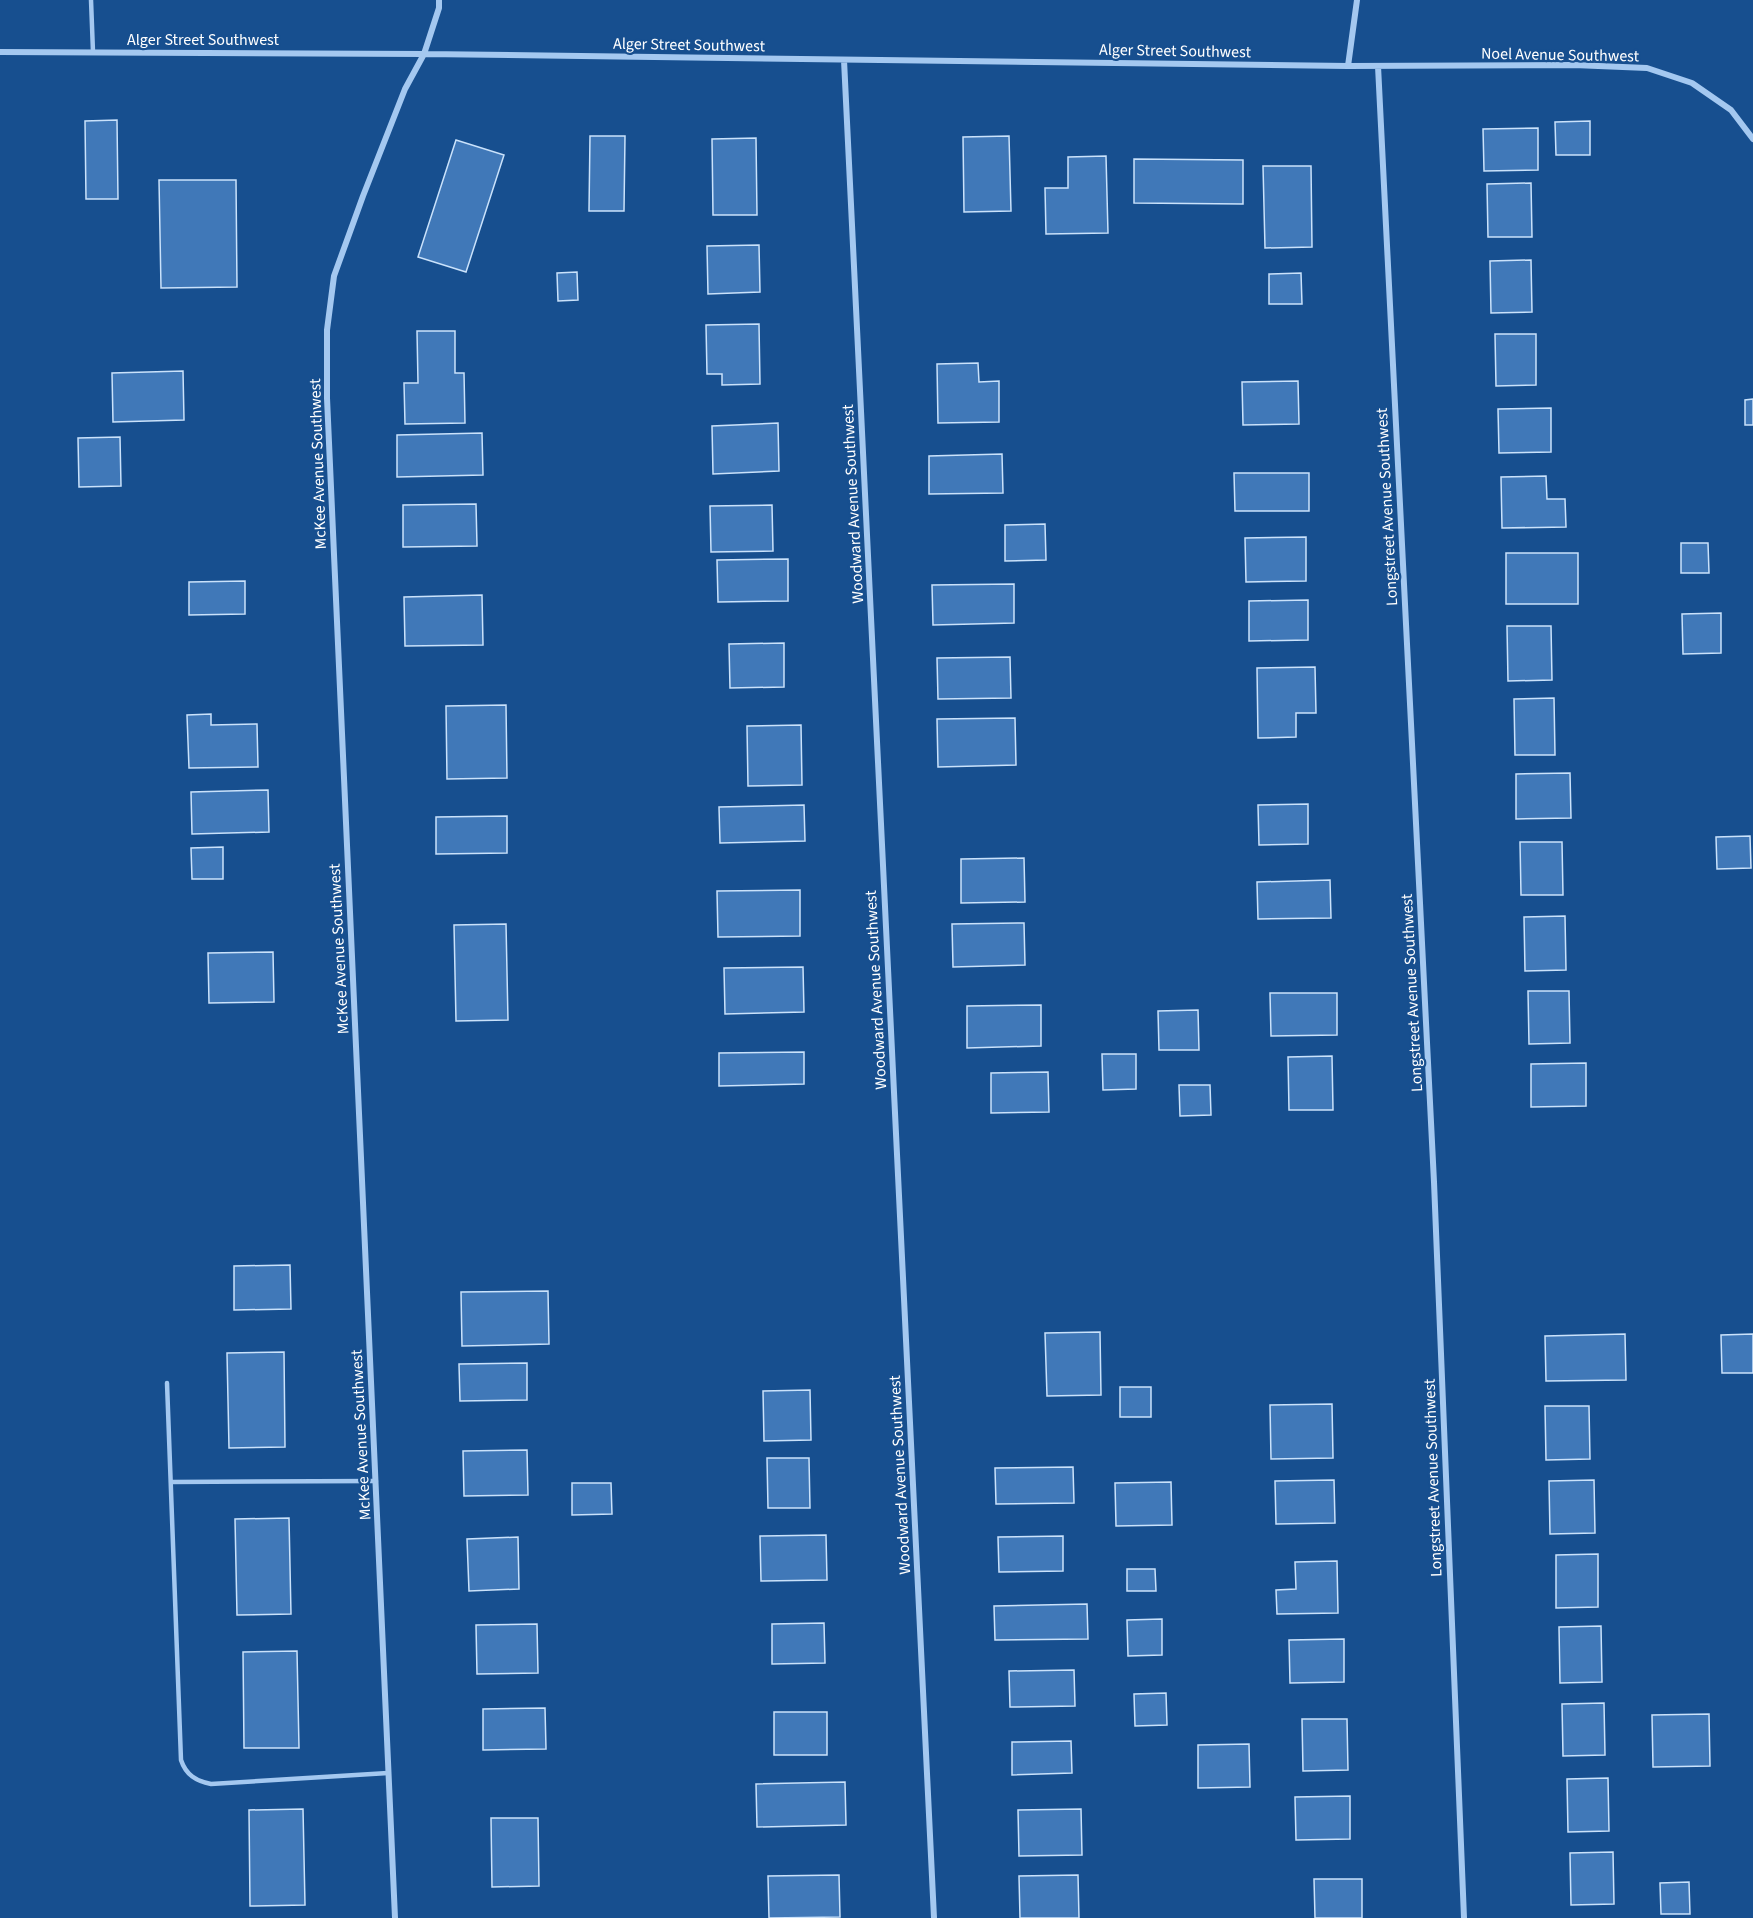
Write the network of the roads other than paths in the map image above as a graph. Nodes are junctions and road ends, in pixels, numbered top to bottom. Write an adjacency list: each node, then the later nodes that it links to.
1 (91, 0): 5 (lane)
2 (439, 0): 6 (street, McKee Avenue Southwest)
3 (1357, 0): 8 (street)
4 (0, 52): 5 (street, Alger Street Southwest)
5 (93, 52): 6 (street, Alger Street Southwest)
6 (424, 54): 7 (street, Alger Street Southwest); 12 (street, McKee Avenue Southwest)
7 (843, 60): 8 (street, Alger Street Southwest); 16 (street, Woodward Avenue Southwest)
8 (1348, 66): 9 (street, Alger Street Southwest)
9 (1378, 66): 10 (street, Noel Avenue Southwest); 17 (street, Longstreet Avenue Southwest)
10 (1753, 139)
11 (167, 1383): 13 (lane)
12 (376, 1481): 13 (lane); 14 (street, McKee Avenue Southwest)
13 (171, 1482): 14 (lane)
14 (388, 1773): 15 (street, McKee Avenue Southwest)
15 (395, 1918)
16 (934, 1918)
17 (1464, 1918)

